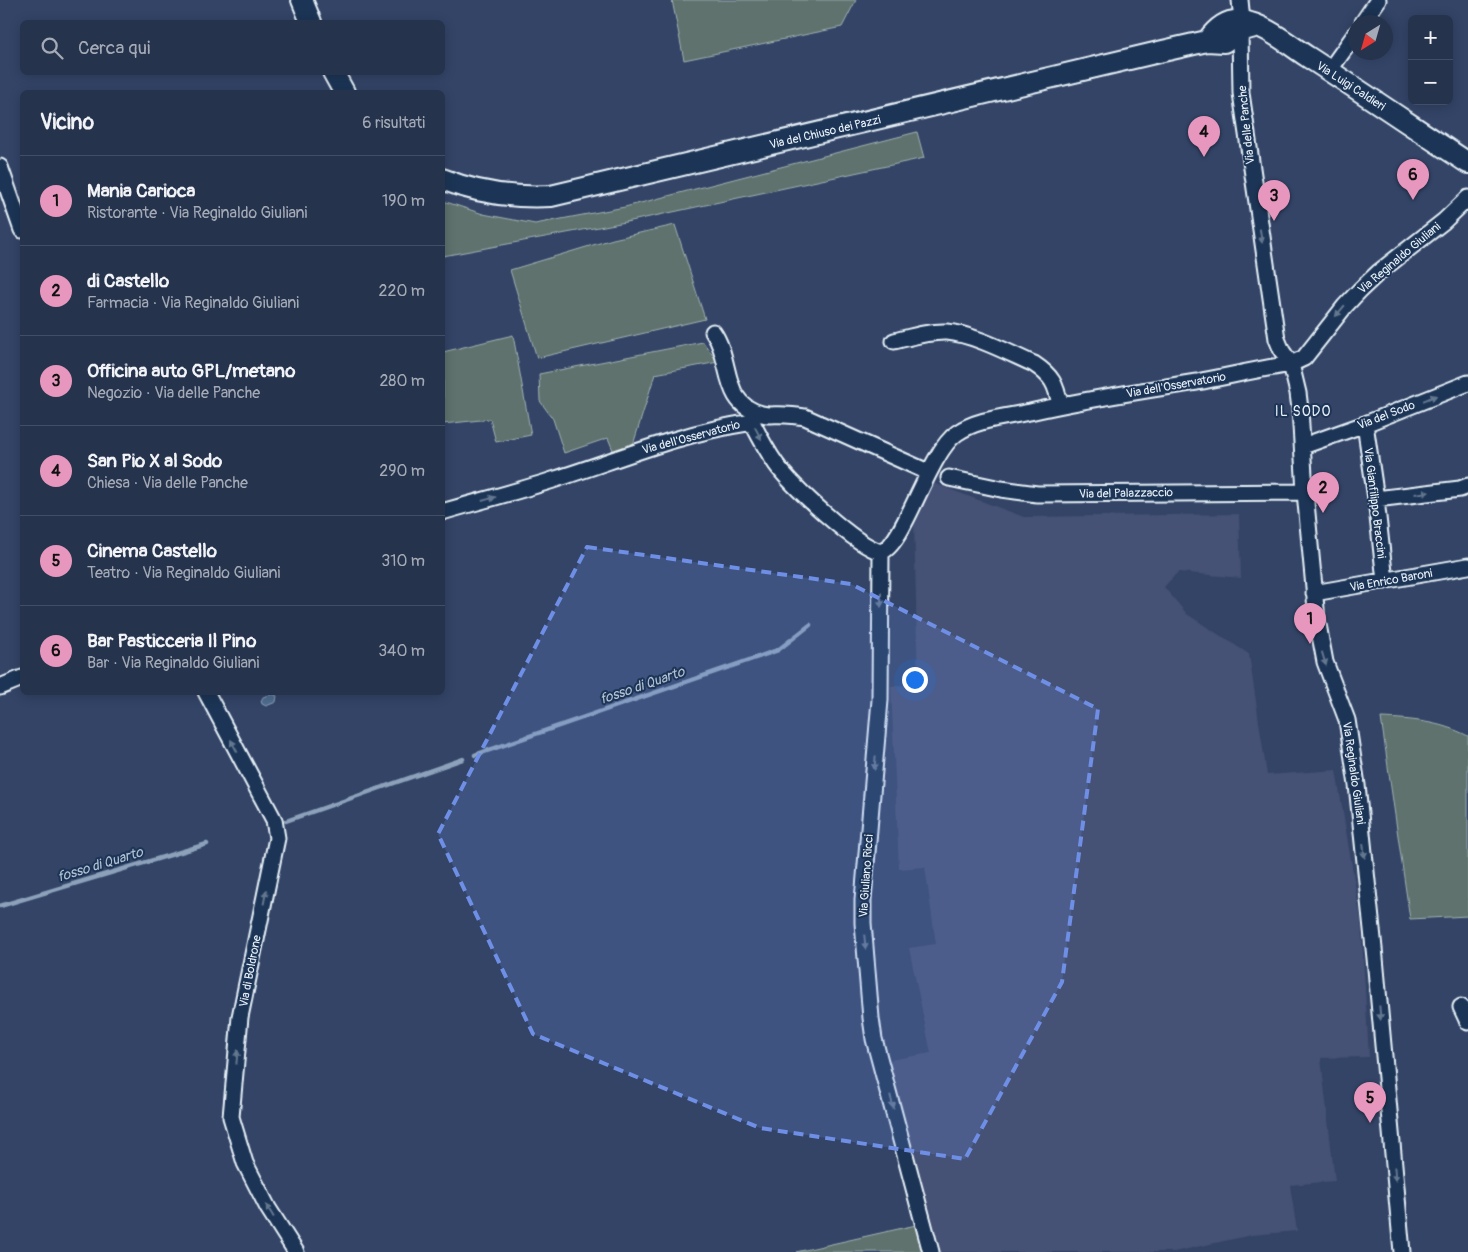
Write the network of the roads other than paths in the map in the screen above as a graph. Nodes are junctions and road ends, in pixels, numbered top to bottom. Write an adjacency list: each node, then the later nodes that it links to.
1 (302, 0): 5 (main road)
2 (1240, 0): 6 (street, Via delle Panche)
3 (1378, 0): 4 (street)
4 (1368, 15)
5 (310, 20)
6 (1247, 26): 8 (main road, Via Luigi Caldieri); 13 (main road, Via del Chiuso dei Pazzi); 18 (street, Via delle Panche, one-way to 18)
7 (1348, 44): 8 (street)
8 (1329, 71): 11 (main road, Via Luigi Caldieri)
9 (335, 75): 10 (main road)
10 (343, 90)
11 (1468, 163)
12 (0, 167): 15 (street)
13 (445, 180)
14 (1468, 198): 18 (street, Via Reginaldo Giuliani, one-way to 18)
15 (20, 224)
16 (713, 332): 23 (street)
17 (894, 341): 20 (street)
18 (1291, 364): 20 (street, Via dell'Osservatorio); 22 (street, Via Reginaldo Giuliani)
19 (1468, 383): 21 (street, Via del Sodo, one-way to 19)
20 (1060, 405): 23 (street, Via dell'Osservatorio)
21 (1365, 424): 22 (street, Via del Sodo); 27 (street, Via Gianfilippo Braccini)
22 (1303, 446): 26 (street, Via Reginaldo Giuliani)
23 (928, 472): 29 (street, Via dell'Osservatorio)
24 (949, 478): 26 (street, Via del Palazzaccio)
25 (1468, 486): 27 (street, one-way to 25)
26 (1305, 492): 32 (street, Via Reginaldo Giuliani)
27 (1376, 498): 31 (street, Via Gianfilippo Braccini)
28 (445, 511): 29 (street, Via dell'Osservatorio, one-way to 29)
29 (881, 552): 39 (street, Via Giuliano Ricci, one-way to 39)
30 (1468, 566): 31 (street, Via Enrico Baroni)
31 (1385, 582): 32 (street, Via Enrico Baroni)
32 (1314, 593): 40 (street, Via Reginaldo Giuliani, one-way to 40)
33 (20, 679): 34 (street)
34 (0, 686)
35 (208, 695): 38 (street, Via di Boldrone, one-way to 35)
36 (1461, 1007): 37 (street)
37 (1468, 1022)
38 (296, 1252)
39 (930, 1252)
40 (1402, 1252)

